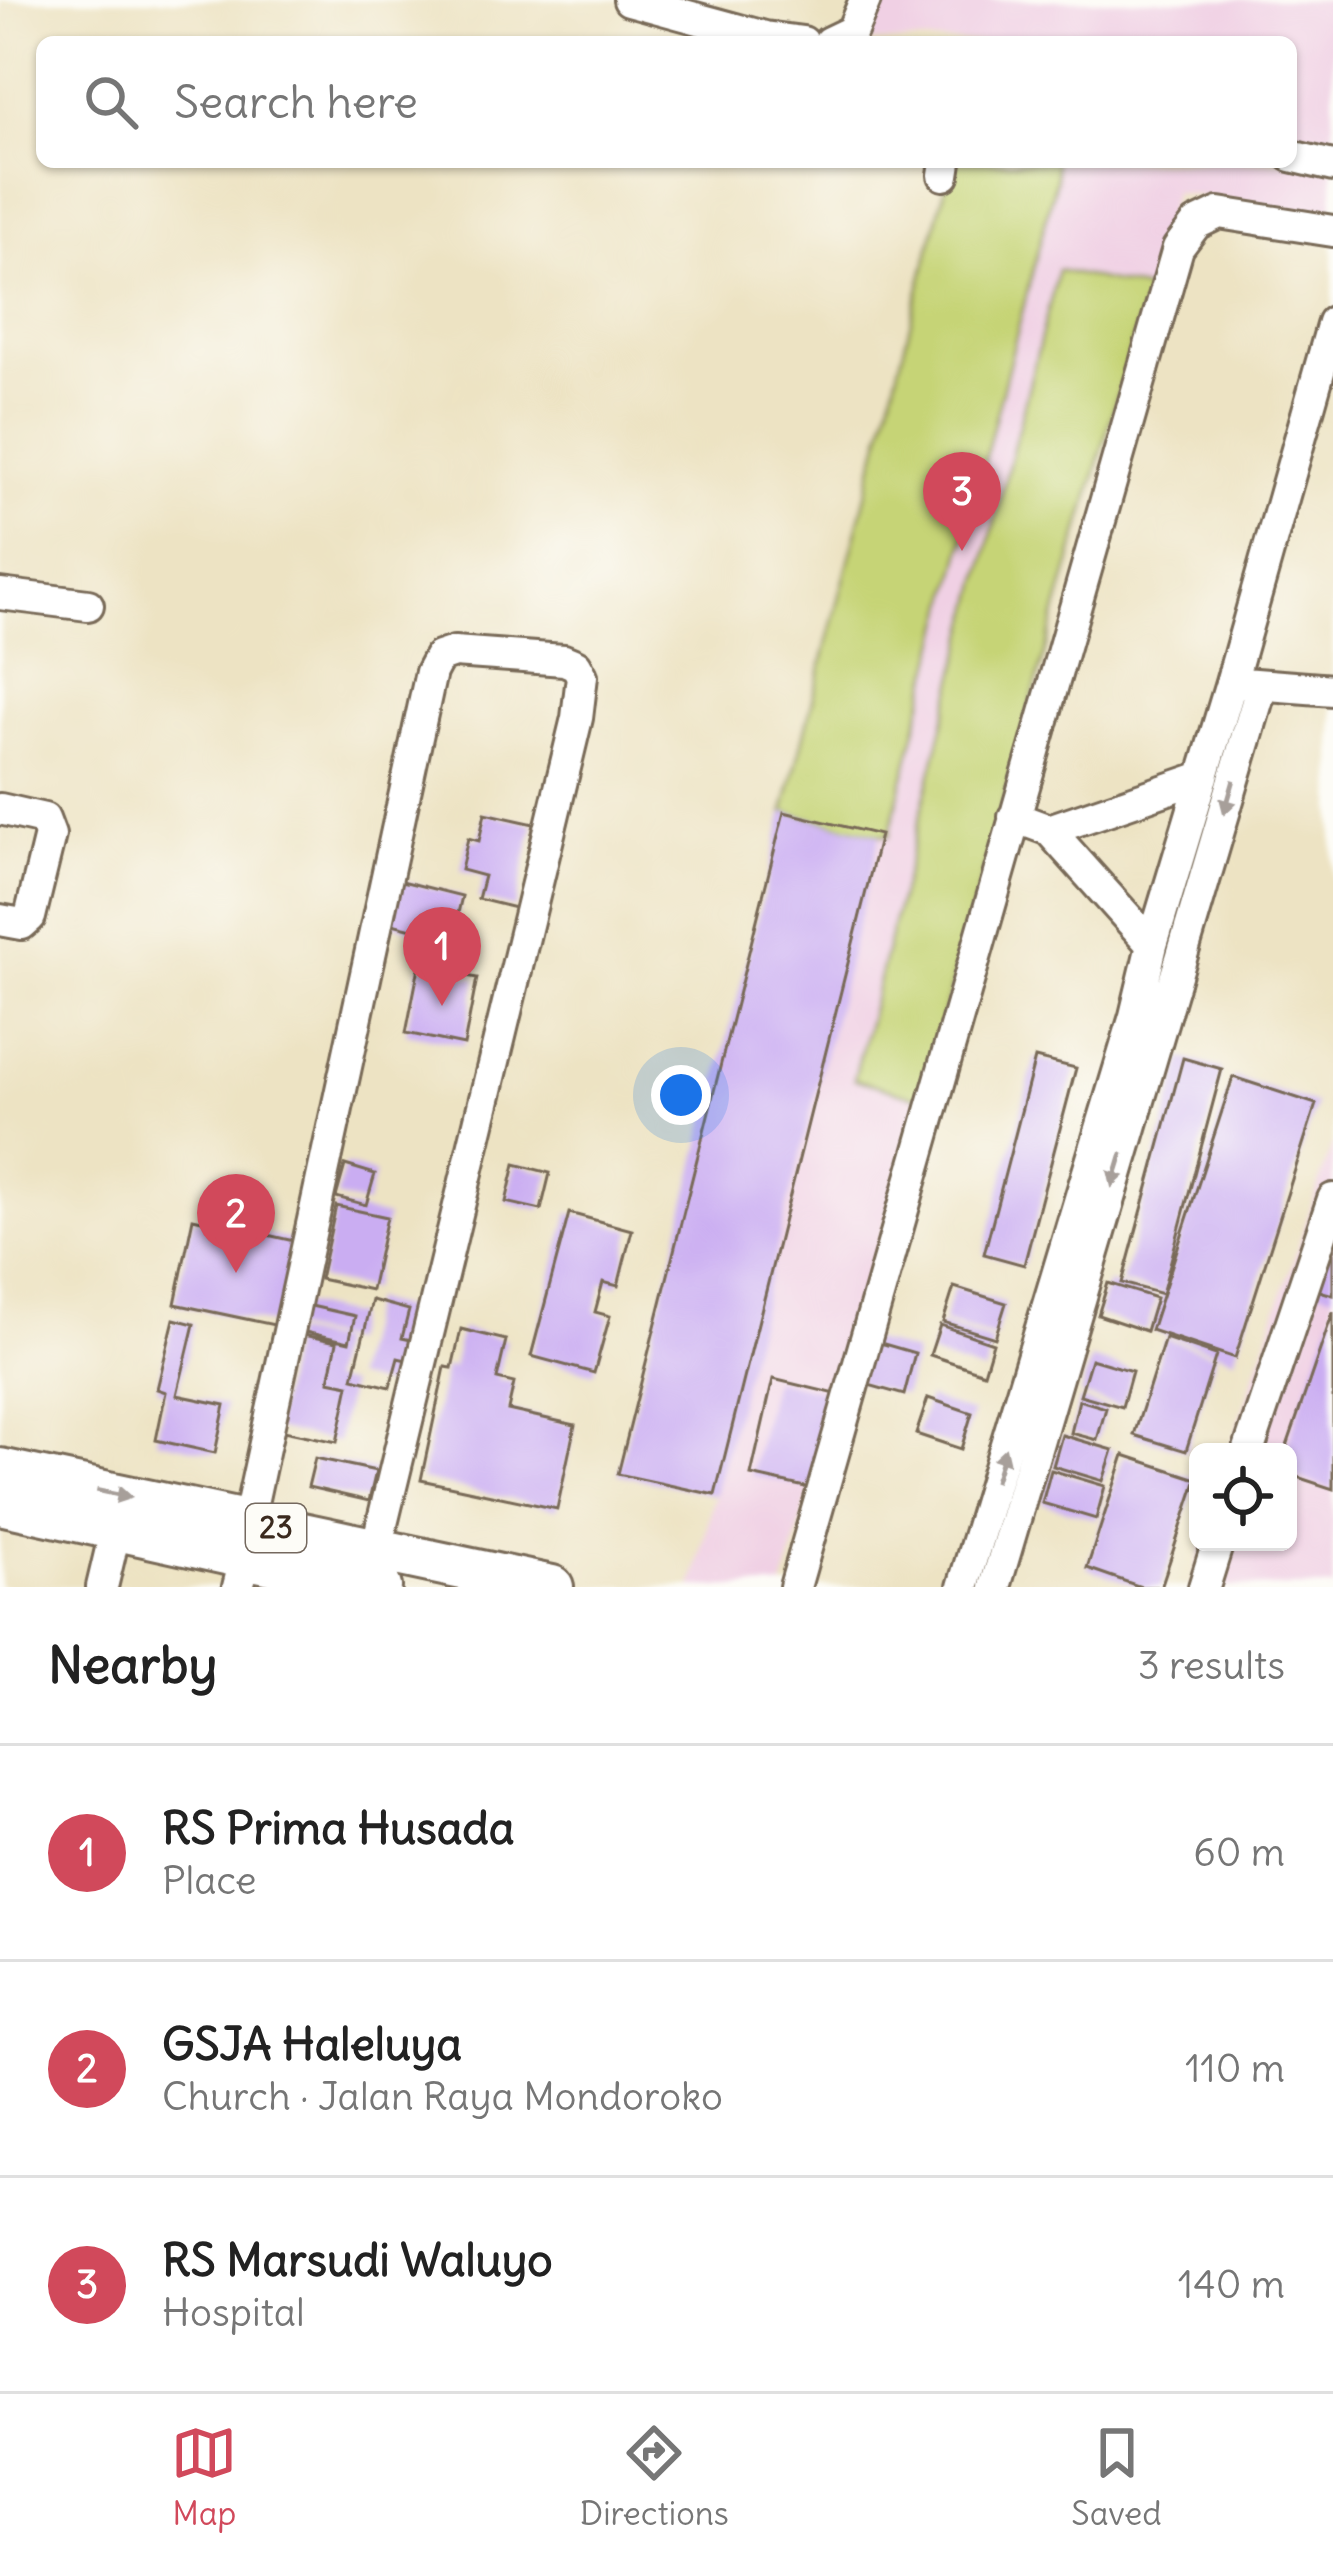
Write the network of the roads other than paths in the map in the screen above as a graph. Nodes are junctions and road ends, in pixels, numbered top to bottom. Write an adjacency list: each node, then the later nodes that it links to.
1 (629, 0): 3 (street)
2 (865, 0): 4 (street)
3 (761, 36)
4 (845, 36)
5 (1297, 157): 6 (street)
6 (1333, 166)
7 (1333, 231): 15 (street)
8 (1333, 322): 11 (street)
9 (0, 594): 10 (street)
10 (88, 604)
11 (1247, 684): 12 (street); 13 (street); 19 (street, one-way to 19)
12 (1333, 690)
13 (1203, 777): 16 (street); 18 (street)
14 (0, 809): 17 (street)
15 (1014, 817): 16 (street); 31 (street)
16 (1049, 830): 18 (street)
17 (0, 920)
18 (1152, 945): 19 (street)
19 (1148, 1022): 28 (street)
20 (1333, 1199): 21 (street)
21 (1251, 1443)
22 (0, 1470): 26 (highway, 23, one-way to 26)
23 (0, 1503): 24 (highway, 23)
24 (116, 1528): 26 (highway, 23); 29 (street)
25 (1215, 1551): 32 (street)
26 (244, 1555): 27 (highway, 23); 27 (street)
27 (378, 1568): 30 (highway, 23)
28 (982, 1575)
29 (102, 1587)
30 (552, 1587)
31 (795, 1587)
32 (1204, 1587)

